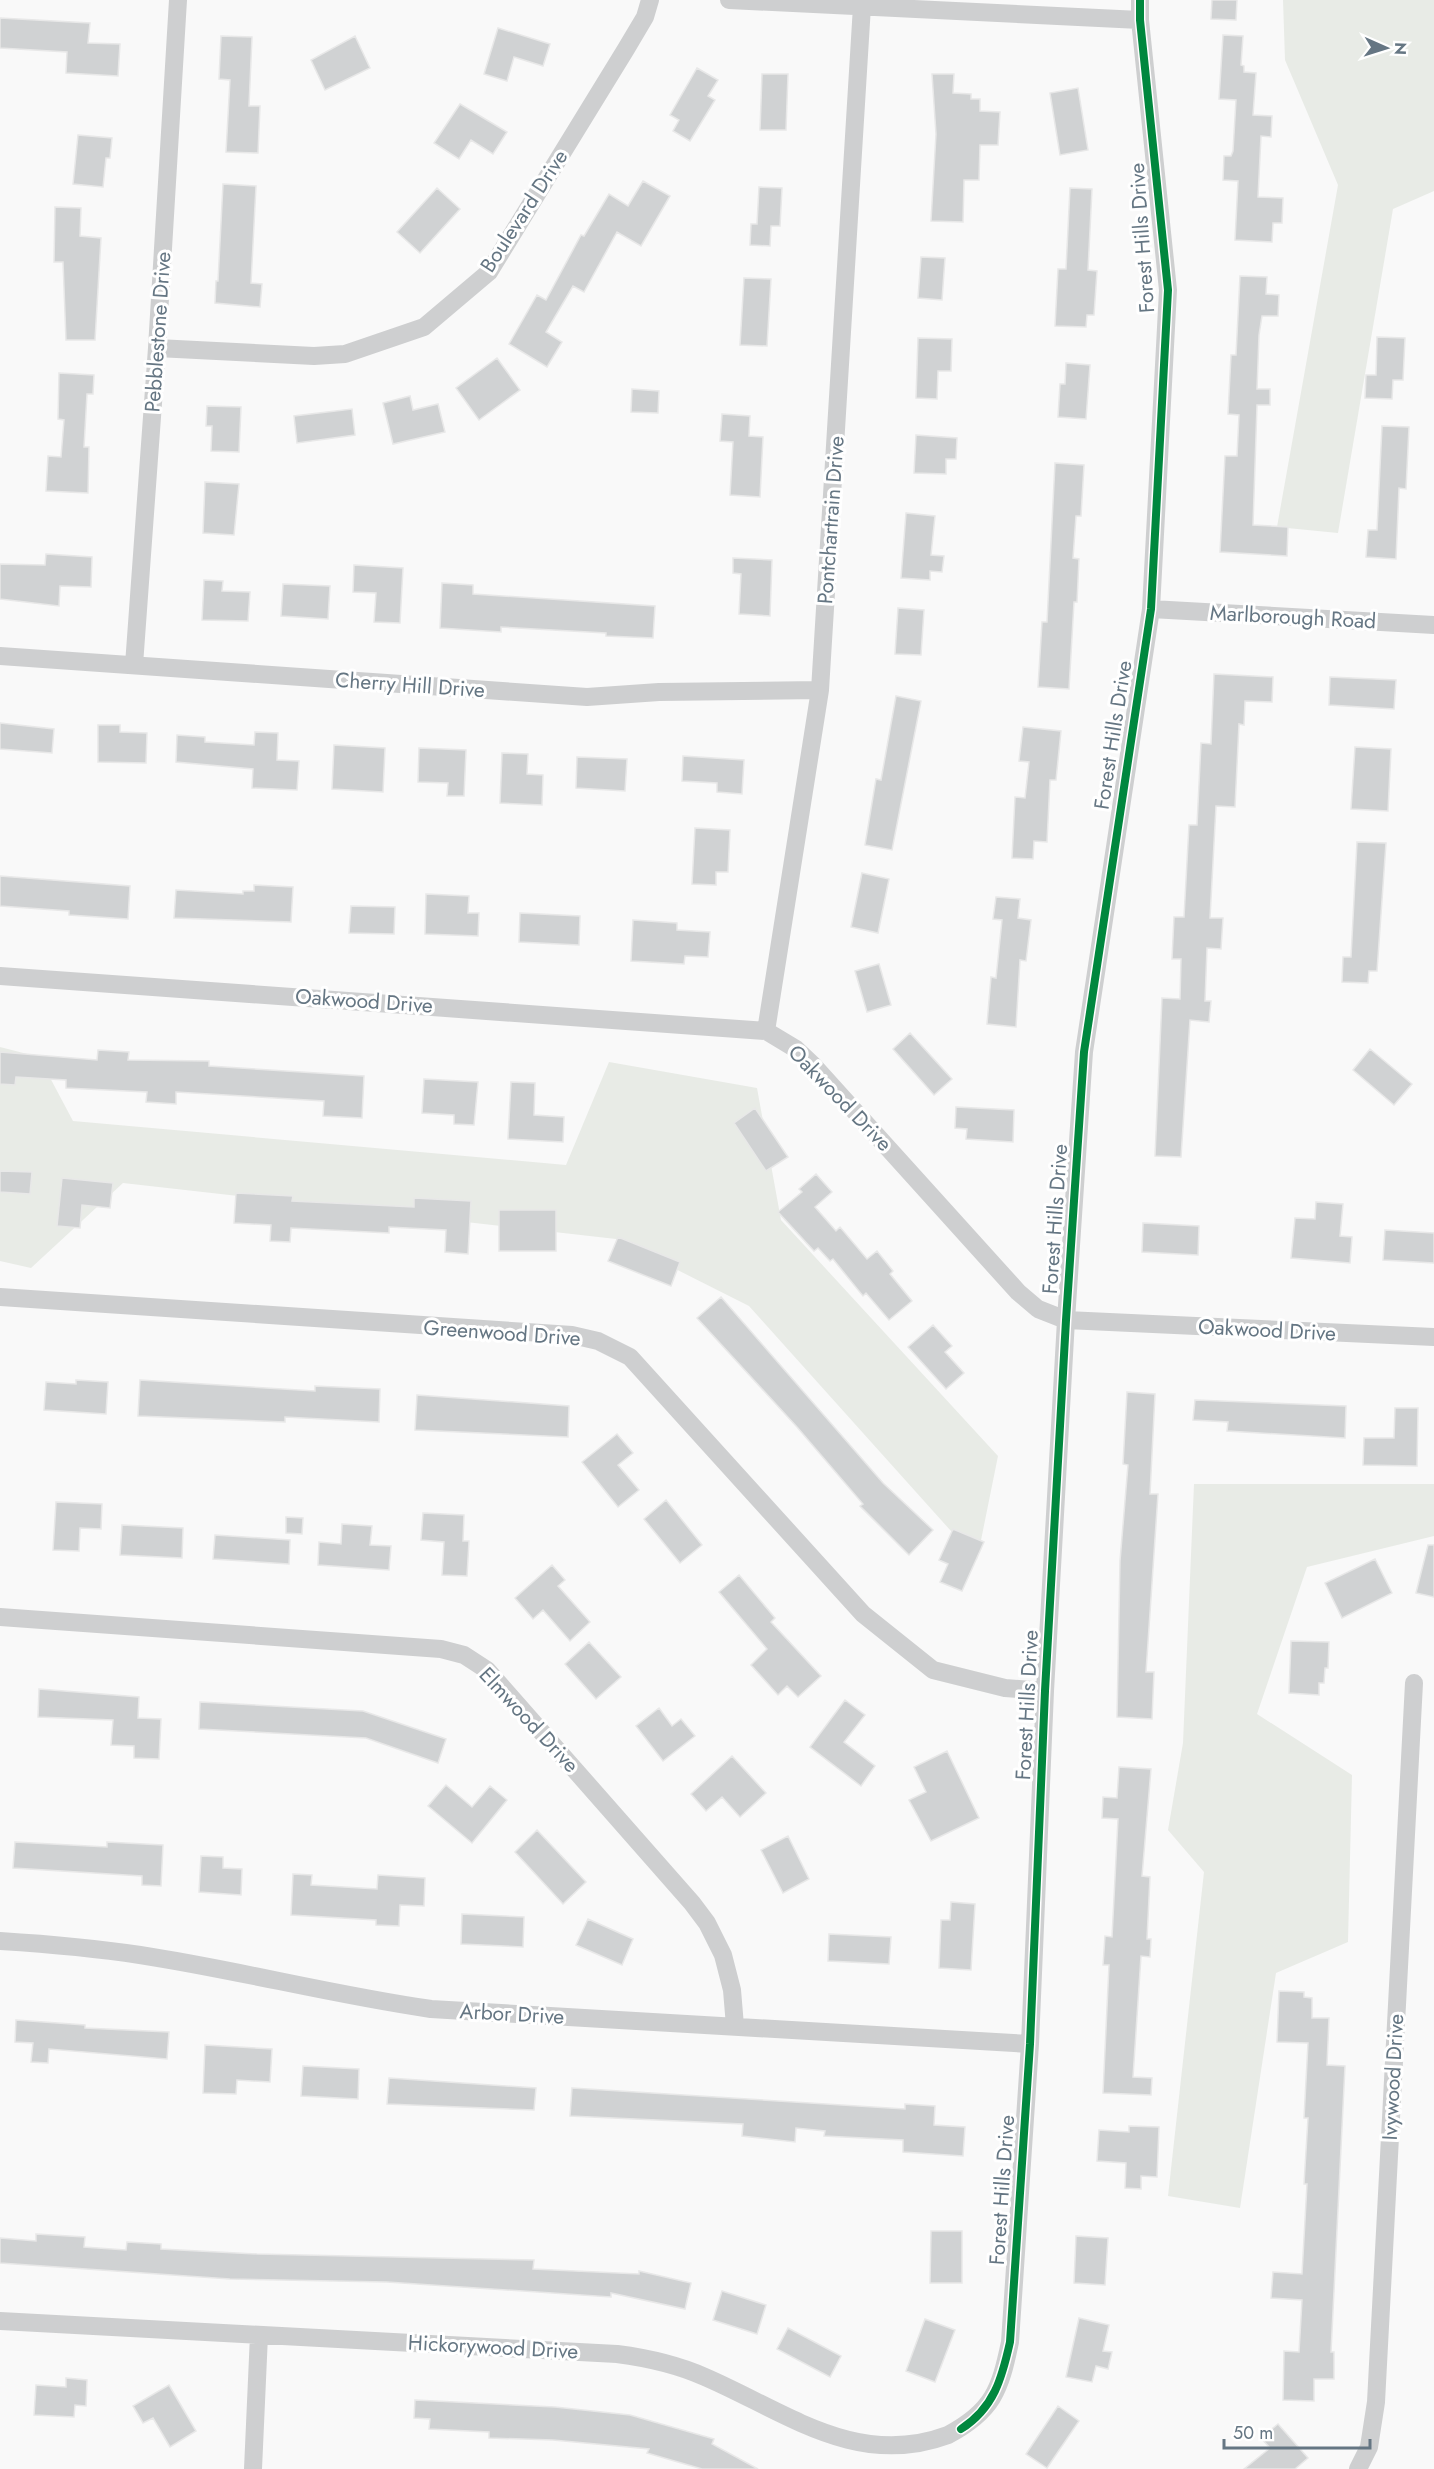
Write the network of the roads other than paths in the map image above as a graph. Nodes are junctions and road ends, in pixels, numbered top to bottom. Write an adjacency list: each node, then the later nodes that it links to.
1 (178, 0): 7 (street, Pebblestone Drive)
2 (650, 0): 7 (street, Boulevard Drive)
3 (729, 0): 5 (street)
4 (1140, 0): 6 (street, Forest Hills Drive)
5 (862, 6): 6 (street); 12 (street, Pontchartrain Drive)
6 (1140, 20): 8 (street, Forest Hills Drive)
7 (157, 348): 11 (street, Pebblestone Drive)
8 (1151, 609): 9 (street, Marlborough Road); 16 (street, Forest Hills Drive)
9 (1434, 625)
10 (0, 656): 11 (street, Cherry Hill Drive)
11 (134, 665): 12 (street, Cherry Hill Drive)
12 (820, 690): 14 (street, Pontchartrain Drive)
13 (0, 976): 14 (street, Oakwood Drive)
14 (766, 1031): 16 (street, Oakwood Drive)
15 (0, 1297): 20 (street, Greenwood Drive)
16 (1066, 1320): 17 (street, Oakwood Drive); 20 (street, Forest Hills Drive)
17 (1434, 1337)
18 (0, 1617): 22 (street, Elmwood Drive)
19 (1414, 1683): 28 (street, Ivywood Drive)
20 (1045, 1691): 23 (street, Forest Hills Drive)
21 (0, 1941): 22 (street, Arbor Drive)
22 (735, 2026): 23 (street, Arbor Drive)
23 (1030, 2044): 26 (street, Forest Hills Drive)
24 (0, 2321): 25 (street, Hickorywood Drive)
25 (260, 2335): 26 (street, Hickorywood Drive); 27 (street)
26 (961, 2429)
27 (253, 2469)
28 (1358, 2469)

